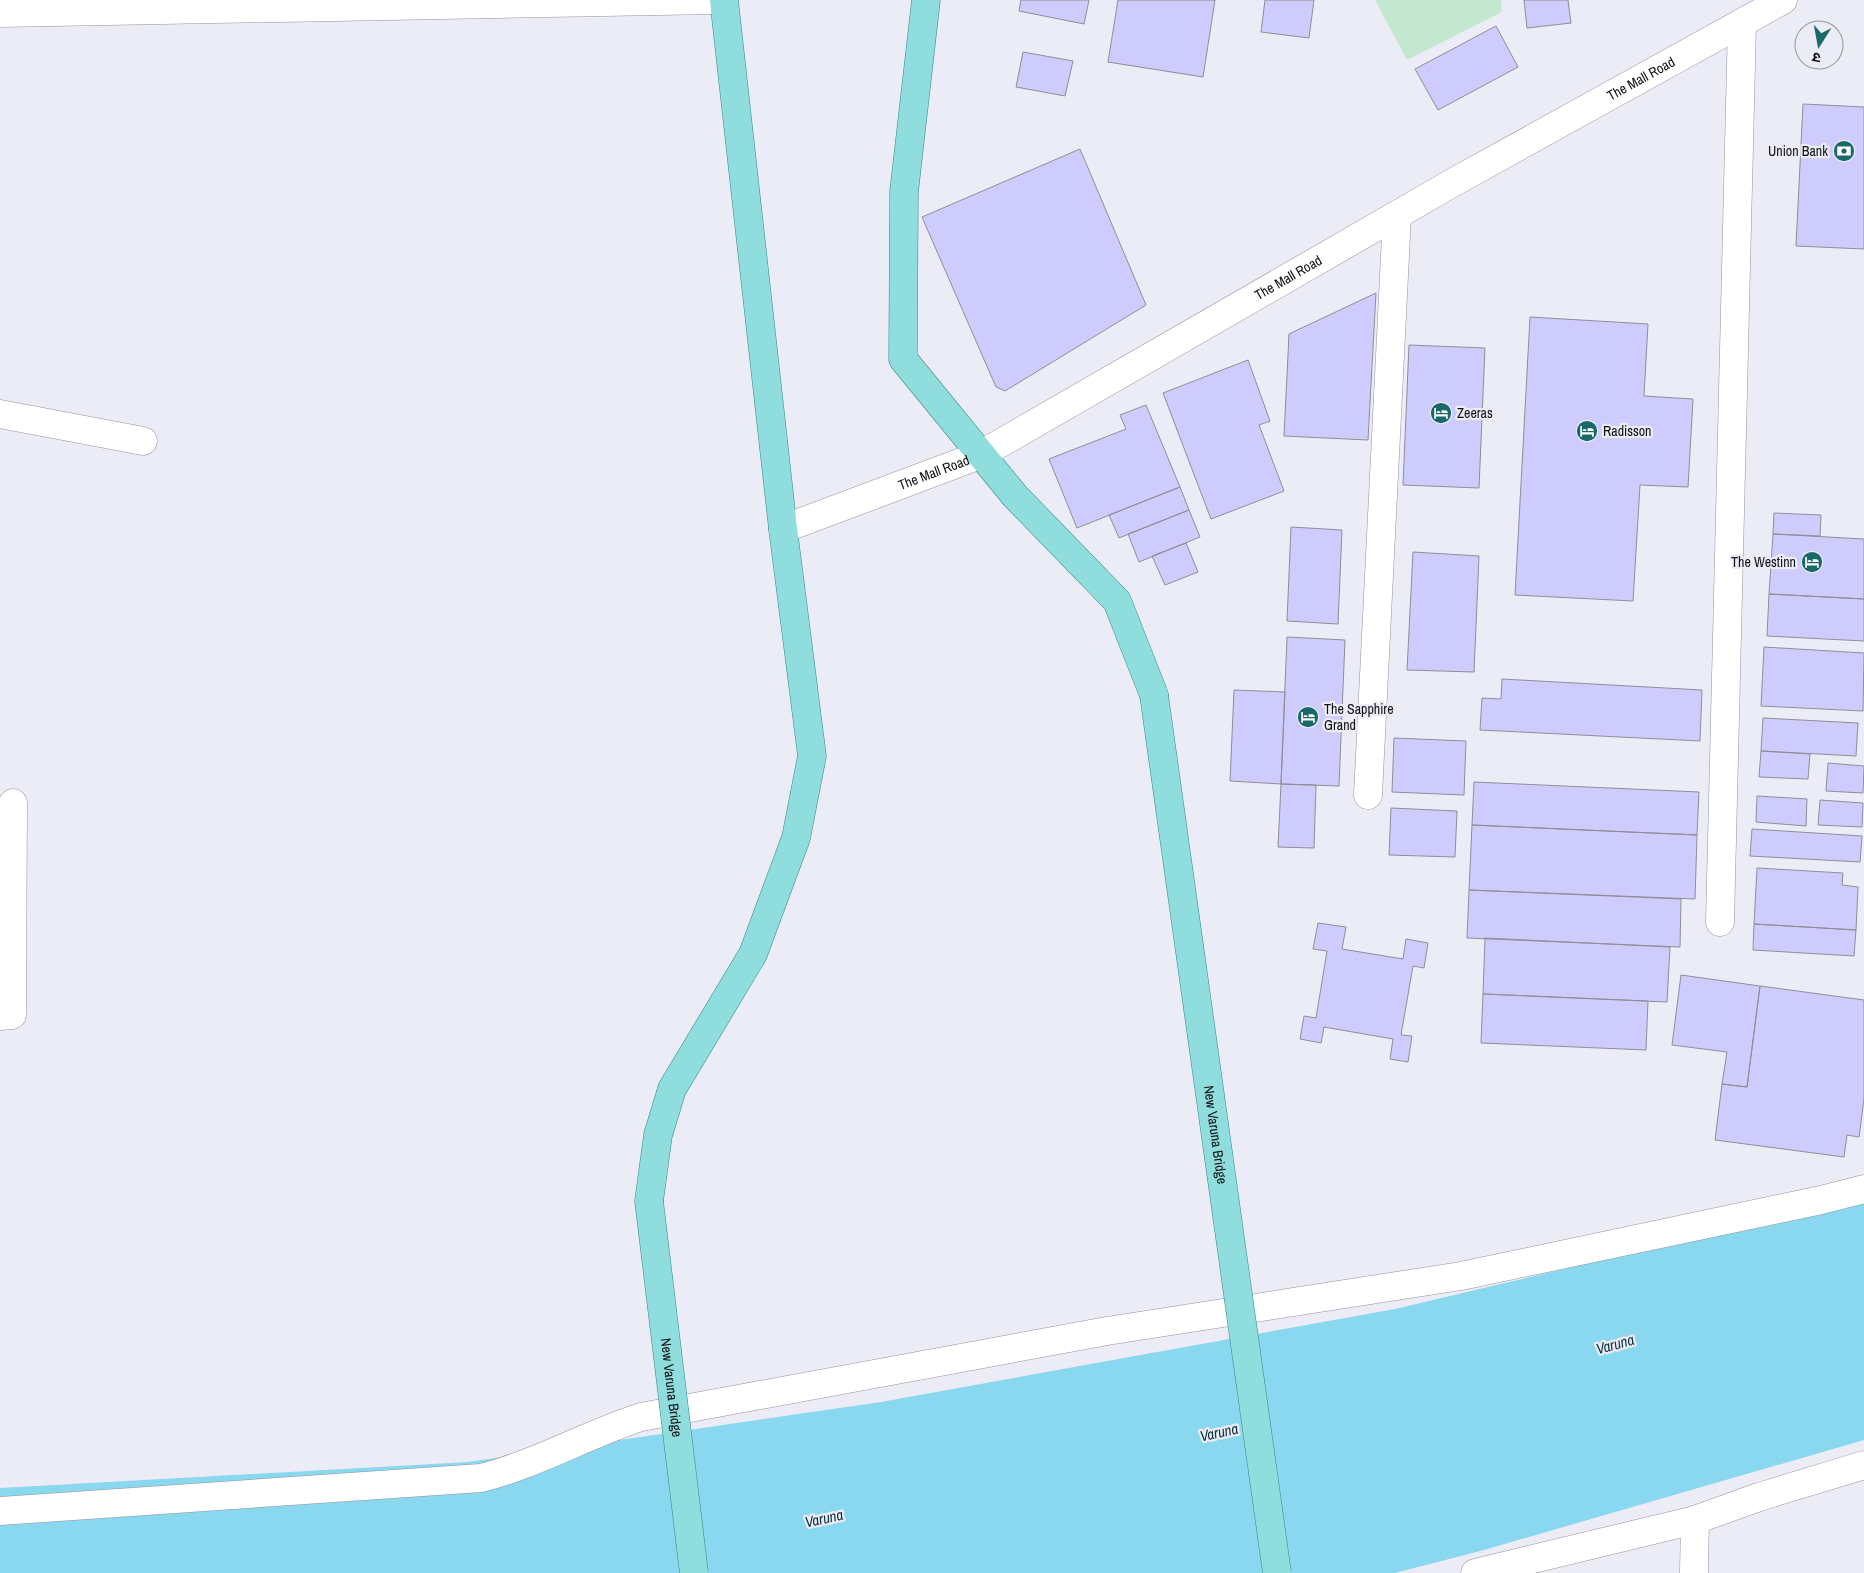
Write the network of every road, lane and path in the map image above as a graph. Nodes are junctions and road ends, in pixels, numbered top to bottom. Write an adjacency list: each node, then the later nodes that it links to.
1 (714, 0): 5 (street)
2 (724, 0): 11 (main road, New Varuna Bridge)
3 (926, 0): 10 (main road, New Varuna Bridge)
4 (1783, 0): 6 (street, The Mall Road)
5 (0, 13)
6 (1742, 23): 7 (street, The Mall Road); 14 (street)
7 (1397, 216): 10 (street, The Mall Road); 12 (street)
8 (0, 414): 9 (street)
9 (143, 441)
10 (980, 455): 11 (street, The Mall Road); 21 (main road, New Varuna Bridge, bridge)
11 (783, 529): 20 (main road, New Varuna Bridge, bridge)
12 (1368, 795)
13 (13, 803): 15 (street)
14 (1720, 922)
15 (0, 1016)
16 (1864, 1189): 18 (street)
17 (1864, 1465): 19 (street)
18 (0, 1511)
19 (1695, 1520): 22 (street); 23 (street)
20 (694, 1573)
21 (1277, 1573)
22 (1475, 1573)
23 (1694, 1573)

